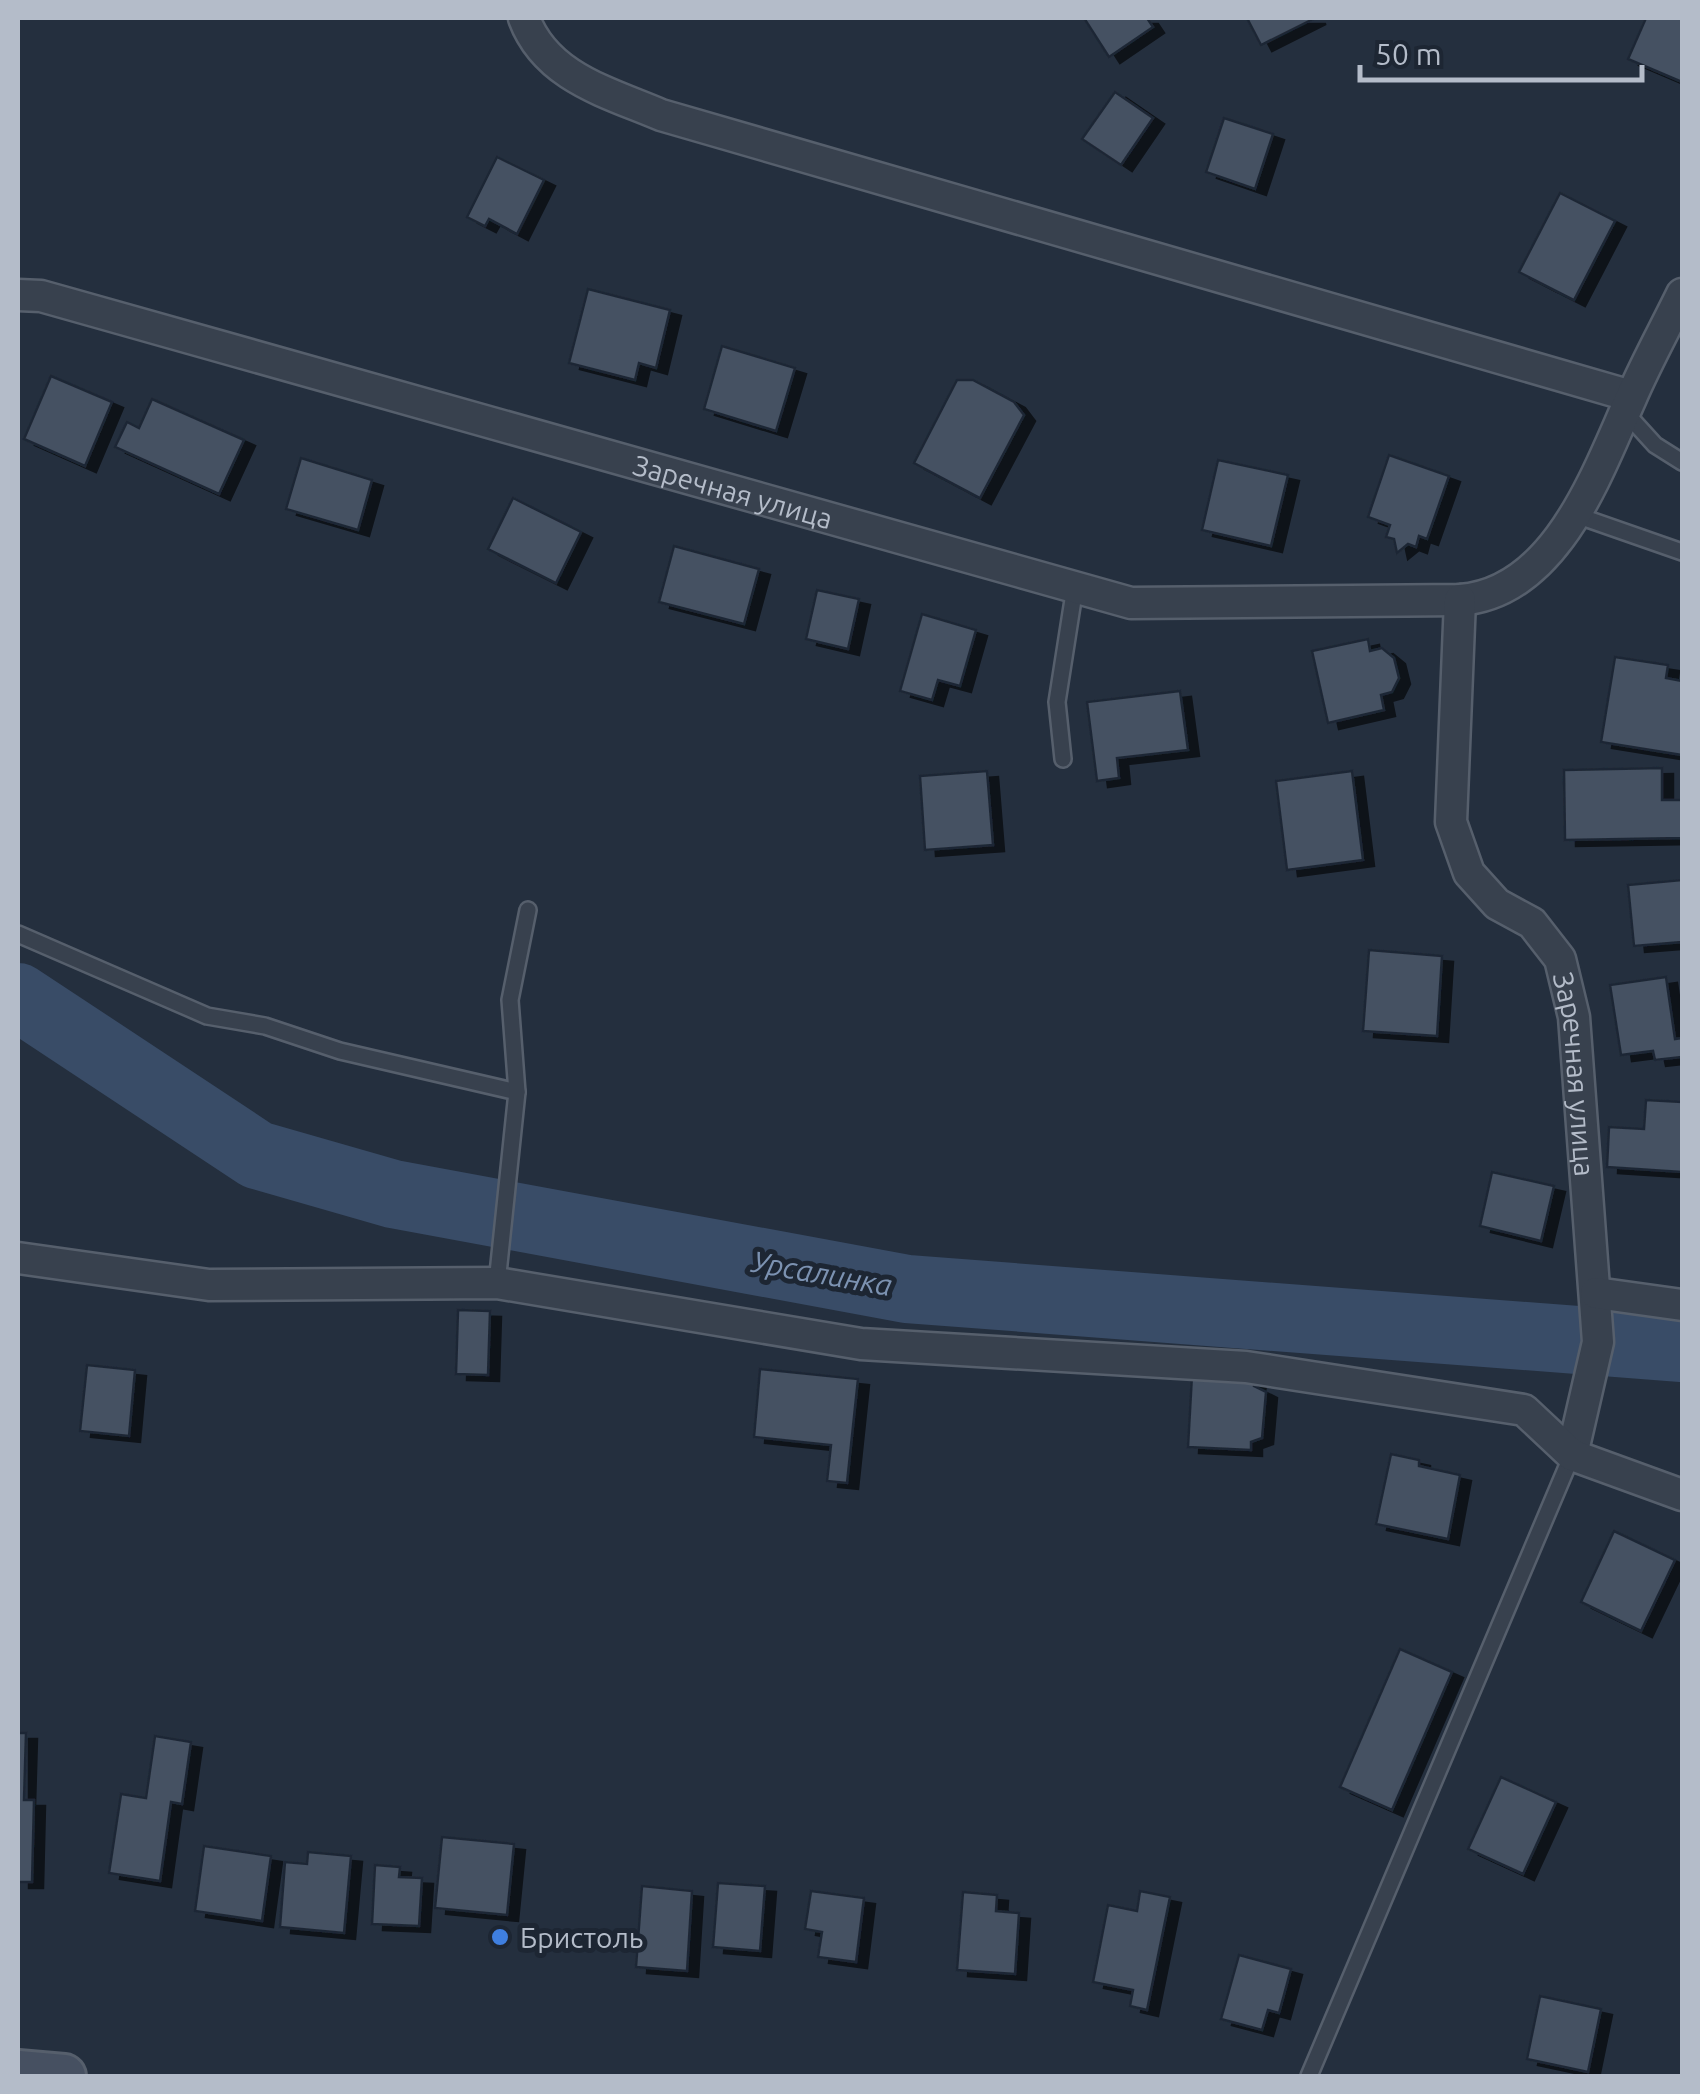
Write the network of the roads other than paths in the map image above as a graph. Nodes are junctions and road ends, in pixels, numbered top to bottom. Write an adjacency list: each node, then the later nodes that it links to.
1 (524, 18): 4 (street)
2 (1682, 294): 4 (street, Заречная улица)
3 (18, 295): 8 (street, Заречная улица)
4 (1628, 404): 5 (lane); 6 (street, Заречная улица)
5 (1682, 462)
6 (1573, 514): 7 (lane); 9 (street, Заречная улица)
7 (1682, 552)
8 (1075, 587): 9 (street, Заречная улица); 10 (lane)
9 (1460, 600): 16 (street, Заречная улица)
10 (1063, 759)
11 (528, 910): 13 (lane)
12 (18, 934): 13 (lane)
13 (517, 1092): 15 (lane)
14 (18, 1258): 15 (street)
15 (497, 1283): 18 (street)
16 (1596, 1293): 17 (street); 18 (street, Заречная улица)
17 (1682, 1305)
18 (1572, 1455): 19 (street); 22 (lane)
19 (1682, 1495)
20 (18, 2072): 21 (main road)
21 (64, 2076)
22 (1309, 2076)

